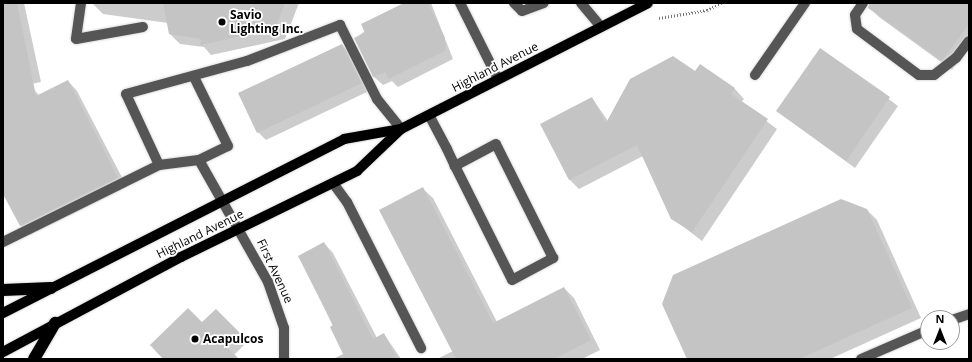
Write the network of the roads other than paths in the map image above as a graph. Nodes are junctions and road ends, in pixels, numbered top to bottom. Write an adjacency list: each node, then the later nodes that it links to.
1 (81, 3): 9 (street)
2 (460, 3): 14 (street)
3 (514, 3): 4 (street)
4 (544, 3)
5 (581, 3): 10 (street)
6 (648, 3): 10 (main road, Highland Avenue)
7 (805, 3): 12 (street)
8 (863, 3): 11 (street)
9 (142, 27)
10 (601, 27): 14 (main road, Highland Avenue)
11 (969, 41)
12 (755, 75)
13 (194, 77): 16 (street); 17 (street); 18 (street)
14 (498, 79): 15 (main road, Highland Avenue)
15 (429, 115): 16 (main road, Highland Avenue); 19 (street)
16 (400, 129): 20 (main road, Highland Avenue); 21 (main road, Highland Avenue)
17 (199, 160): 18 (street); 21 (street, First Avenue)
18 (159, 164): 23 (street)
19 (455, 166): 19 (street)
20 (333, 183): 22 (main road, Highland Avenue); 29 (street)
21 (221, 200): 22 (street, First Avenue); 24 (main road, Highland Avenue)
22 (240, 229): 27 (main road, Highland Avenue); 32 (street, First Avenue)
23 (3, 242)
24 (51, 288): 25 (highway); 26 (main road, Highland Avenue)
25 (3, 290)
26 (3, 314)
27 (55, 323): 30 (main road, Highland Avenue); 31 (highway)
28 (920, 334): 33 (street)
29 (421, 348)
30 (3, 352)
31 (34, 359)
32 (284, 359)
33 (862, 359)

